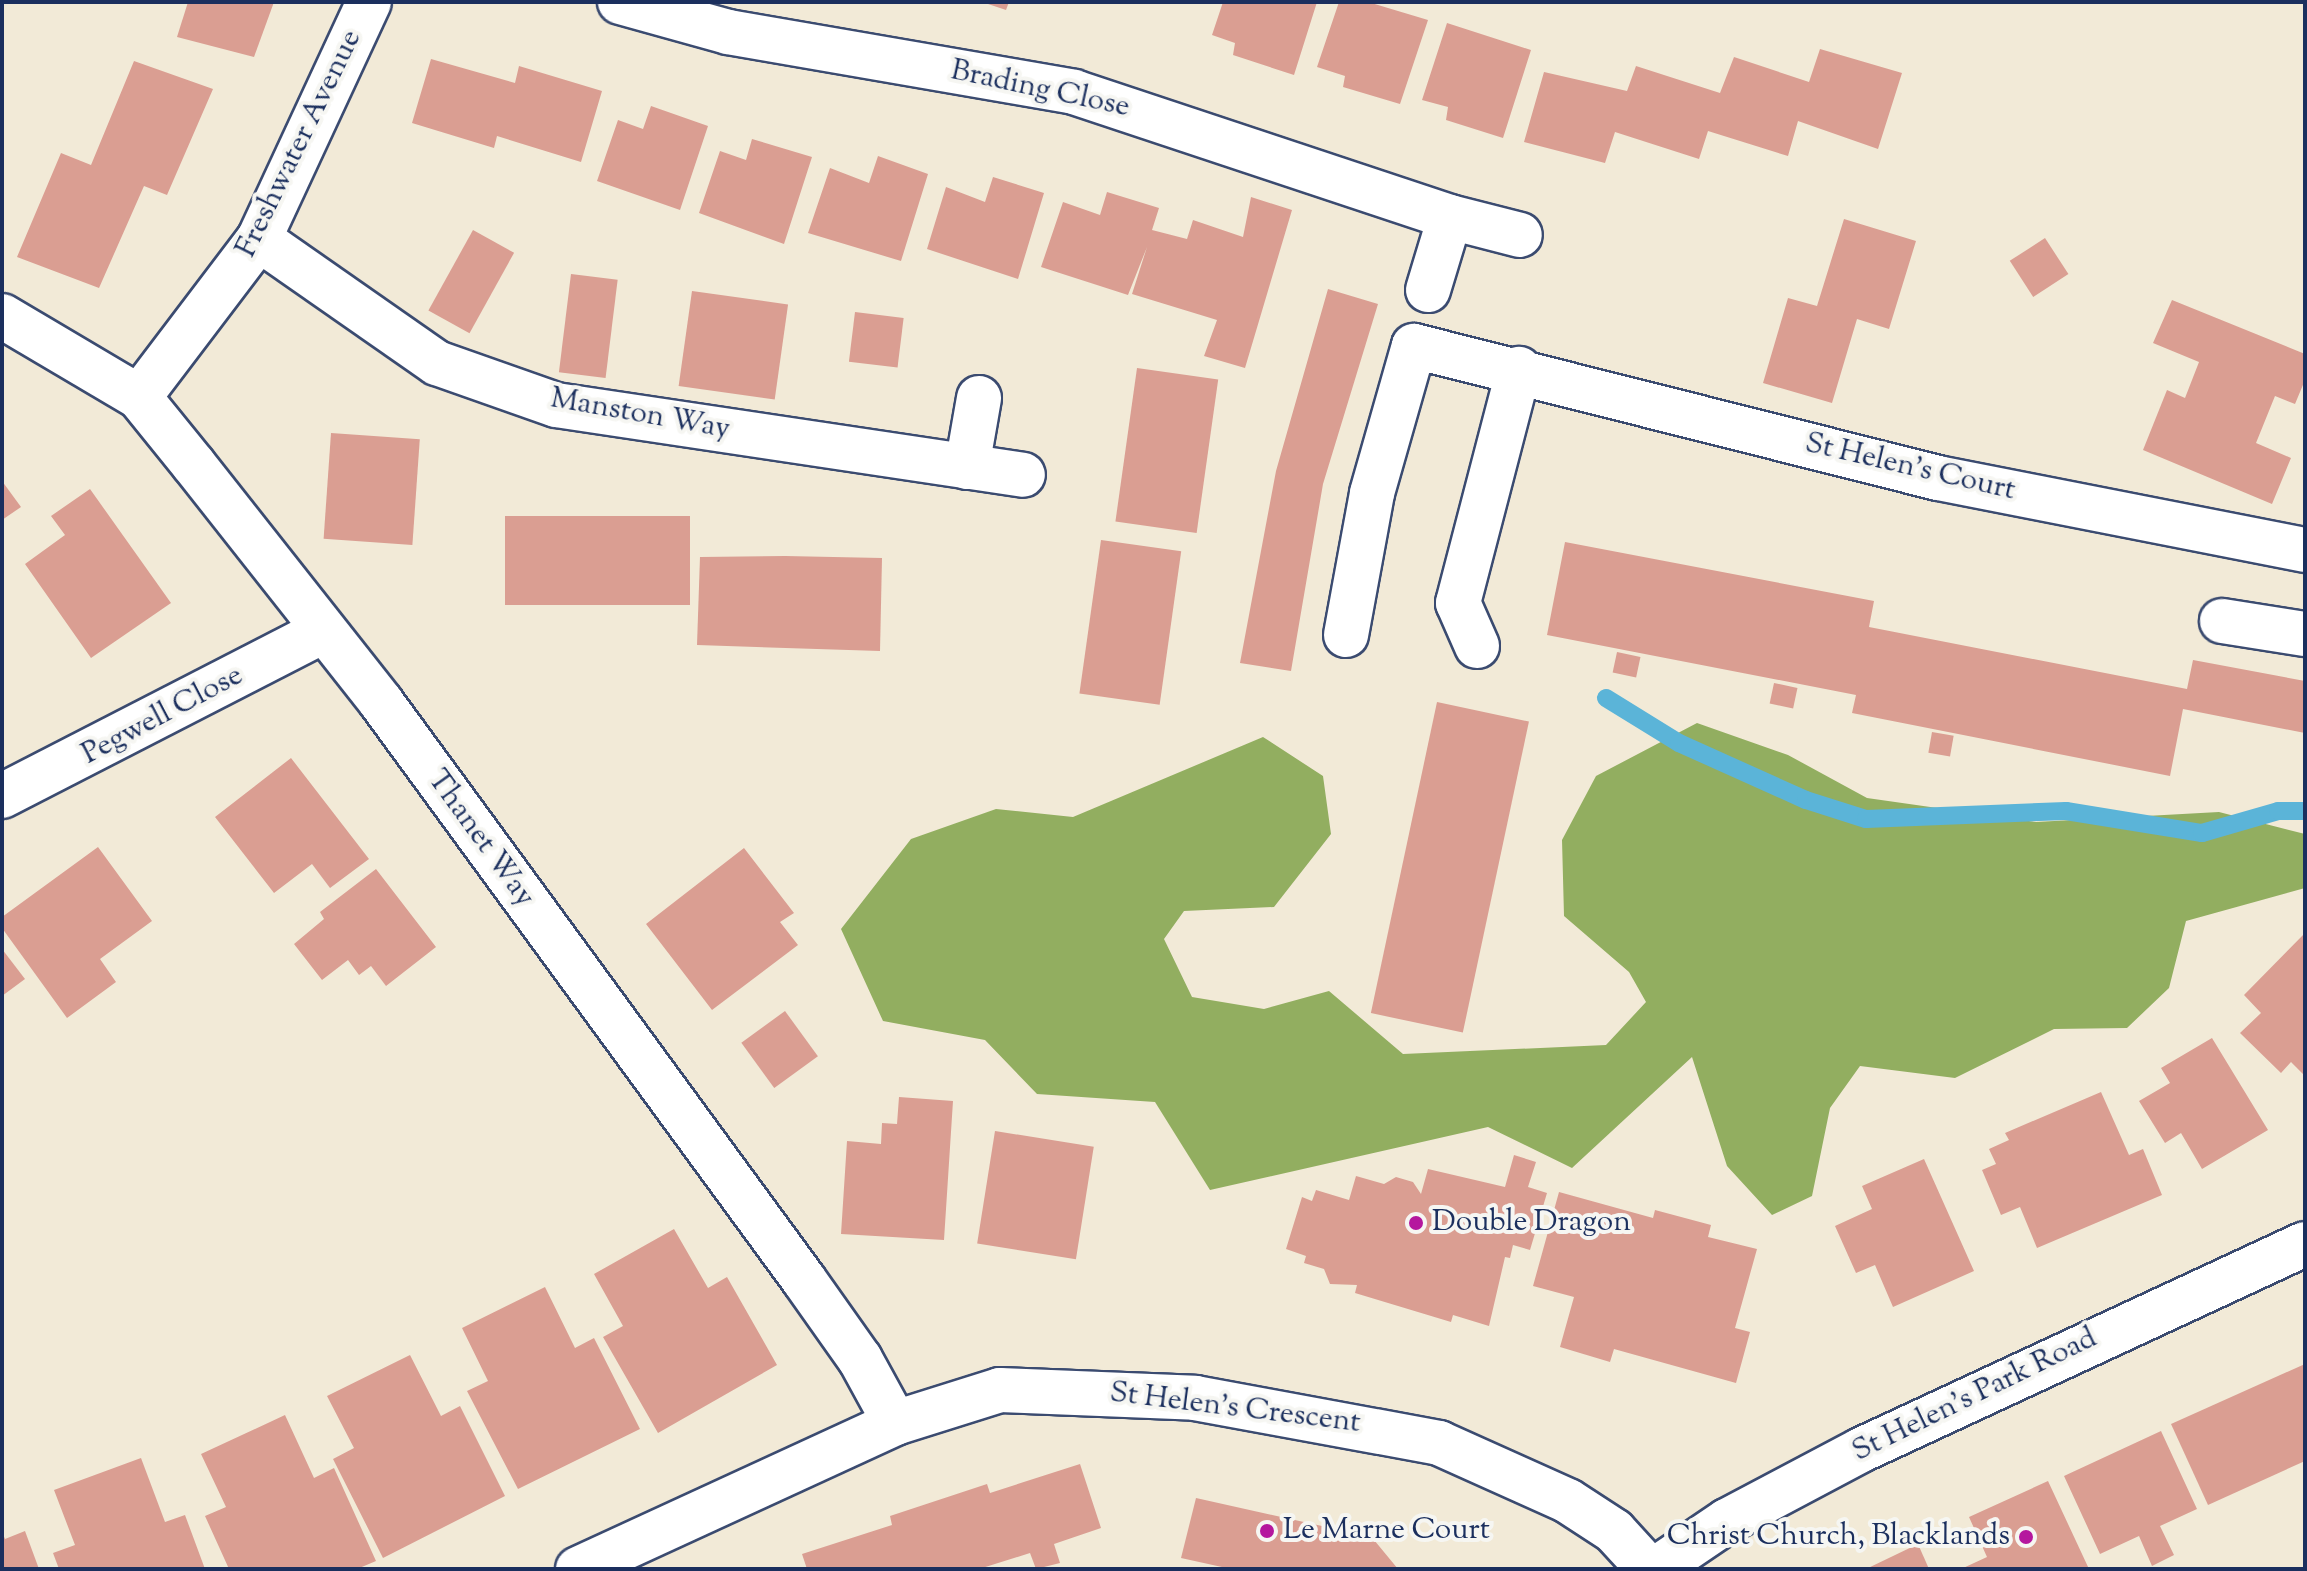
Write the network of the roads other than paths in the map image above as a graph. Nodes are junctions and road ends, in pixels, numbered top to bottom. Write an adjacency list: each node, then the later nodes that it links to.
1 (369, 2): 5 (street, Freshwater Avenue)
2 (620, 2): 3 (street, Brading Close)
3 (1450, 217): 4 (street, Brading Close); 6 (street)
4 (1520, 235)
5 (259, 239): 9 (street, Freshwater Avenue); 11 (street, Manston Way)
6 (1428, 290)
7 (2, 316): 9 (street, Thanet Way)
8 (1519, 369): 13 (street, St Helen's Court); 17 (street, St Helen's Court); 18 (street)
9 (139, 397): 15 (street, Thanet Way)
10 (979, 398): 11 (street)
11 (967, 467): 12 (street, Manston Way)
12 (1023, 475)
13 (2305, 550)
14 (2222, 621): 16 (street)
15 (323, 631): 19 (street, Pegwell Close); 21 (street, Thanet Way)
16 (2305, 634)
17 (1346, 635)
18 (1477, 646)
19 (2, 796)
20 (2305, 1244): 24 (street, St Helen's Park Road)
21 (895, 1423): 22 (street, St Helen's Crescent); 23 (street, St Helen's Crescent)
22 (578, 1569)
23 (1649, 1569)
24 (1656, 1569)

